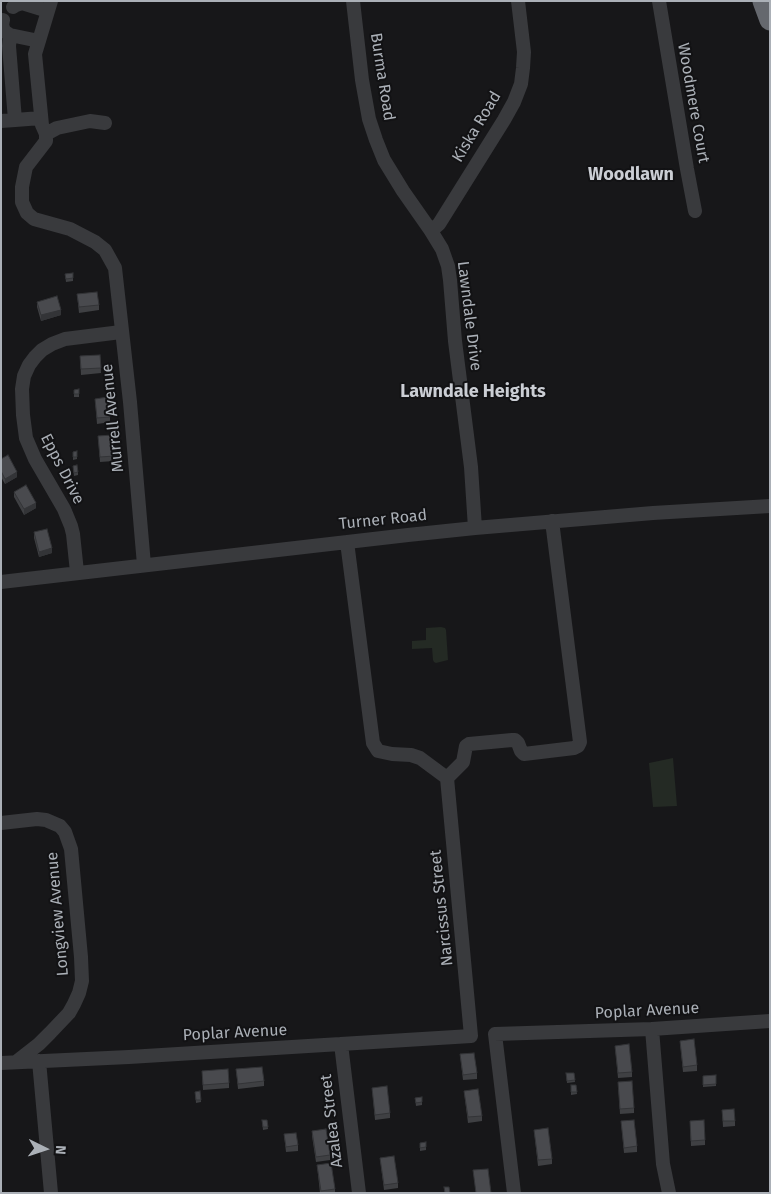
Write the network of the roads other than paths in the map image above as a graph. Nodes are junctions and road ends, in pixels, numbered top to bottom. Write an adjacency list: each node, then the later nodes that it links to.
1 (353, 1): 16 (street, Burma Road)
2 (518, 1): 16 (street, Kiska Road)
3 (658, 1): 15 (street, Woodmere Court)
4 (763, 1): 8 (highway)
5 (50, 6): 6 (street); 10 (street)
6 (13, 7)
7 (3, 20): 9 (street)
8 (770, 20)
9 (10, 35): 10 (street); 12 (street)
10 (39, 41): 11 (street)
11 (41, 118): 12 (street); 14 (street)
12 (8, 121)
13 (105, 123): 14 (street)
14 (46, 134): 17 (street, Murrell Avenue)
15 (696, 211)
16 (431, 231): 20 (street, Lawndale Drive)
17 (122, 332): 22 (street, Murrell Avenue); 23 (street, Epps Drive)
18 (770, 506): 19 (street, Turner Road)
19 (552, 521): 20 (street, Turner Road); 25 (street)
20 (475, 528): 21 (street, Turner Road)
21 (347, 542): 22 (street, Turner Road); 25 (street)
22 (144, 565): 23 (street, Turner Road)
23 (77, 572): 24 (street, Turner Road)
24 (1, 582)
25 (447, 778): 29 (street, Narcissus Street)
26 (3, 823): 31 (street, Longview Avenue)
27 (770, 1021): 28 (street, Poplar Avenue)
28 (652, 1029): 36 (street, Poplar Avenue); 37 (street)
29 (471, 1036): 30 (street, Poplar Avenue)
30 (341, 1044): 32 (street, Poplar Avenue); 35 (street, Azalea Street)
31 (16, 1062): 32 (street, Poplar Avenue); 33 (street, Poplar Avenue)
32 (39, 1062): 34 (street)
33 (1, 1063)
34 (51, 1193)
35 (359, 1193)
36 (514, 1193)
37 (669, 1193)

